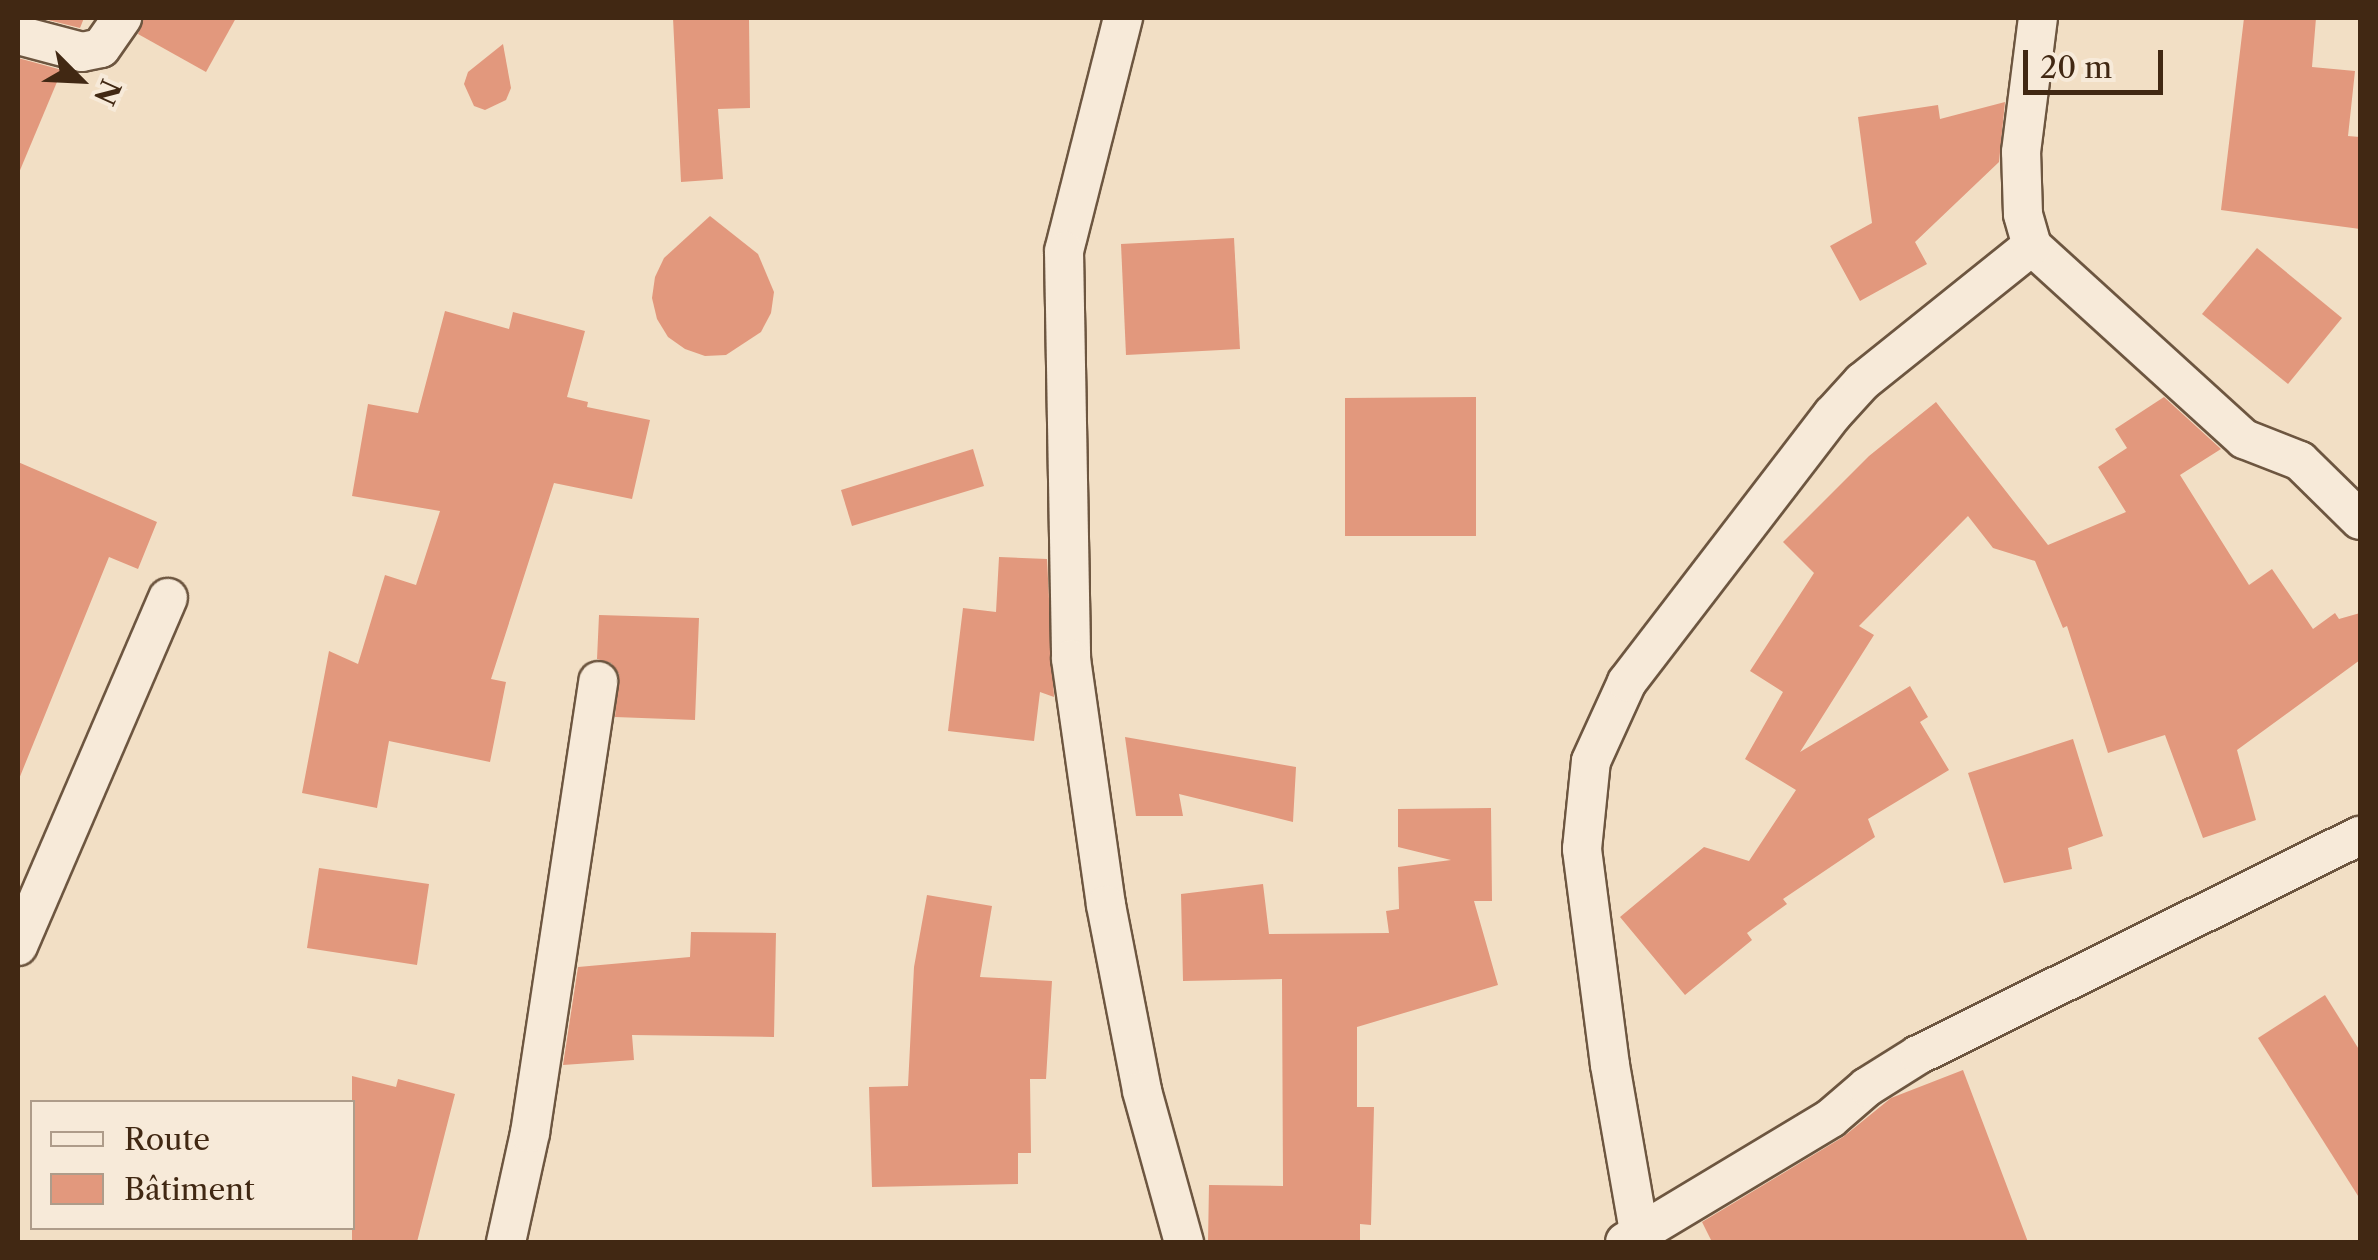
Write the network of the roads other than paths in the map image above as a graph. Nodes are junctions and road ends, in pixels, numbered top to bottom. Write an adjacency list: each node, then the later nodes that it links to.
1 (122, 18): 4 (street)
2 (1123, 18): 13 (street)
3 (2038, 18): 5 (street)
4 (18, 35)
5 (2032, 246): 6 (street); 11 (street)
6 (2360, 520)
7 (168, 598): 10 (street)
8 (598, 681): 12 (street)
9 (2360, 836): 11 (street)
10 (18, 946)
11 (1633, 1240)
12 (506, 1242)
13 (1184, 1242)

